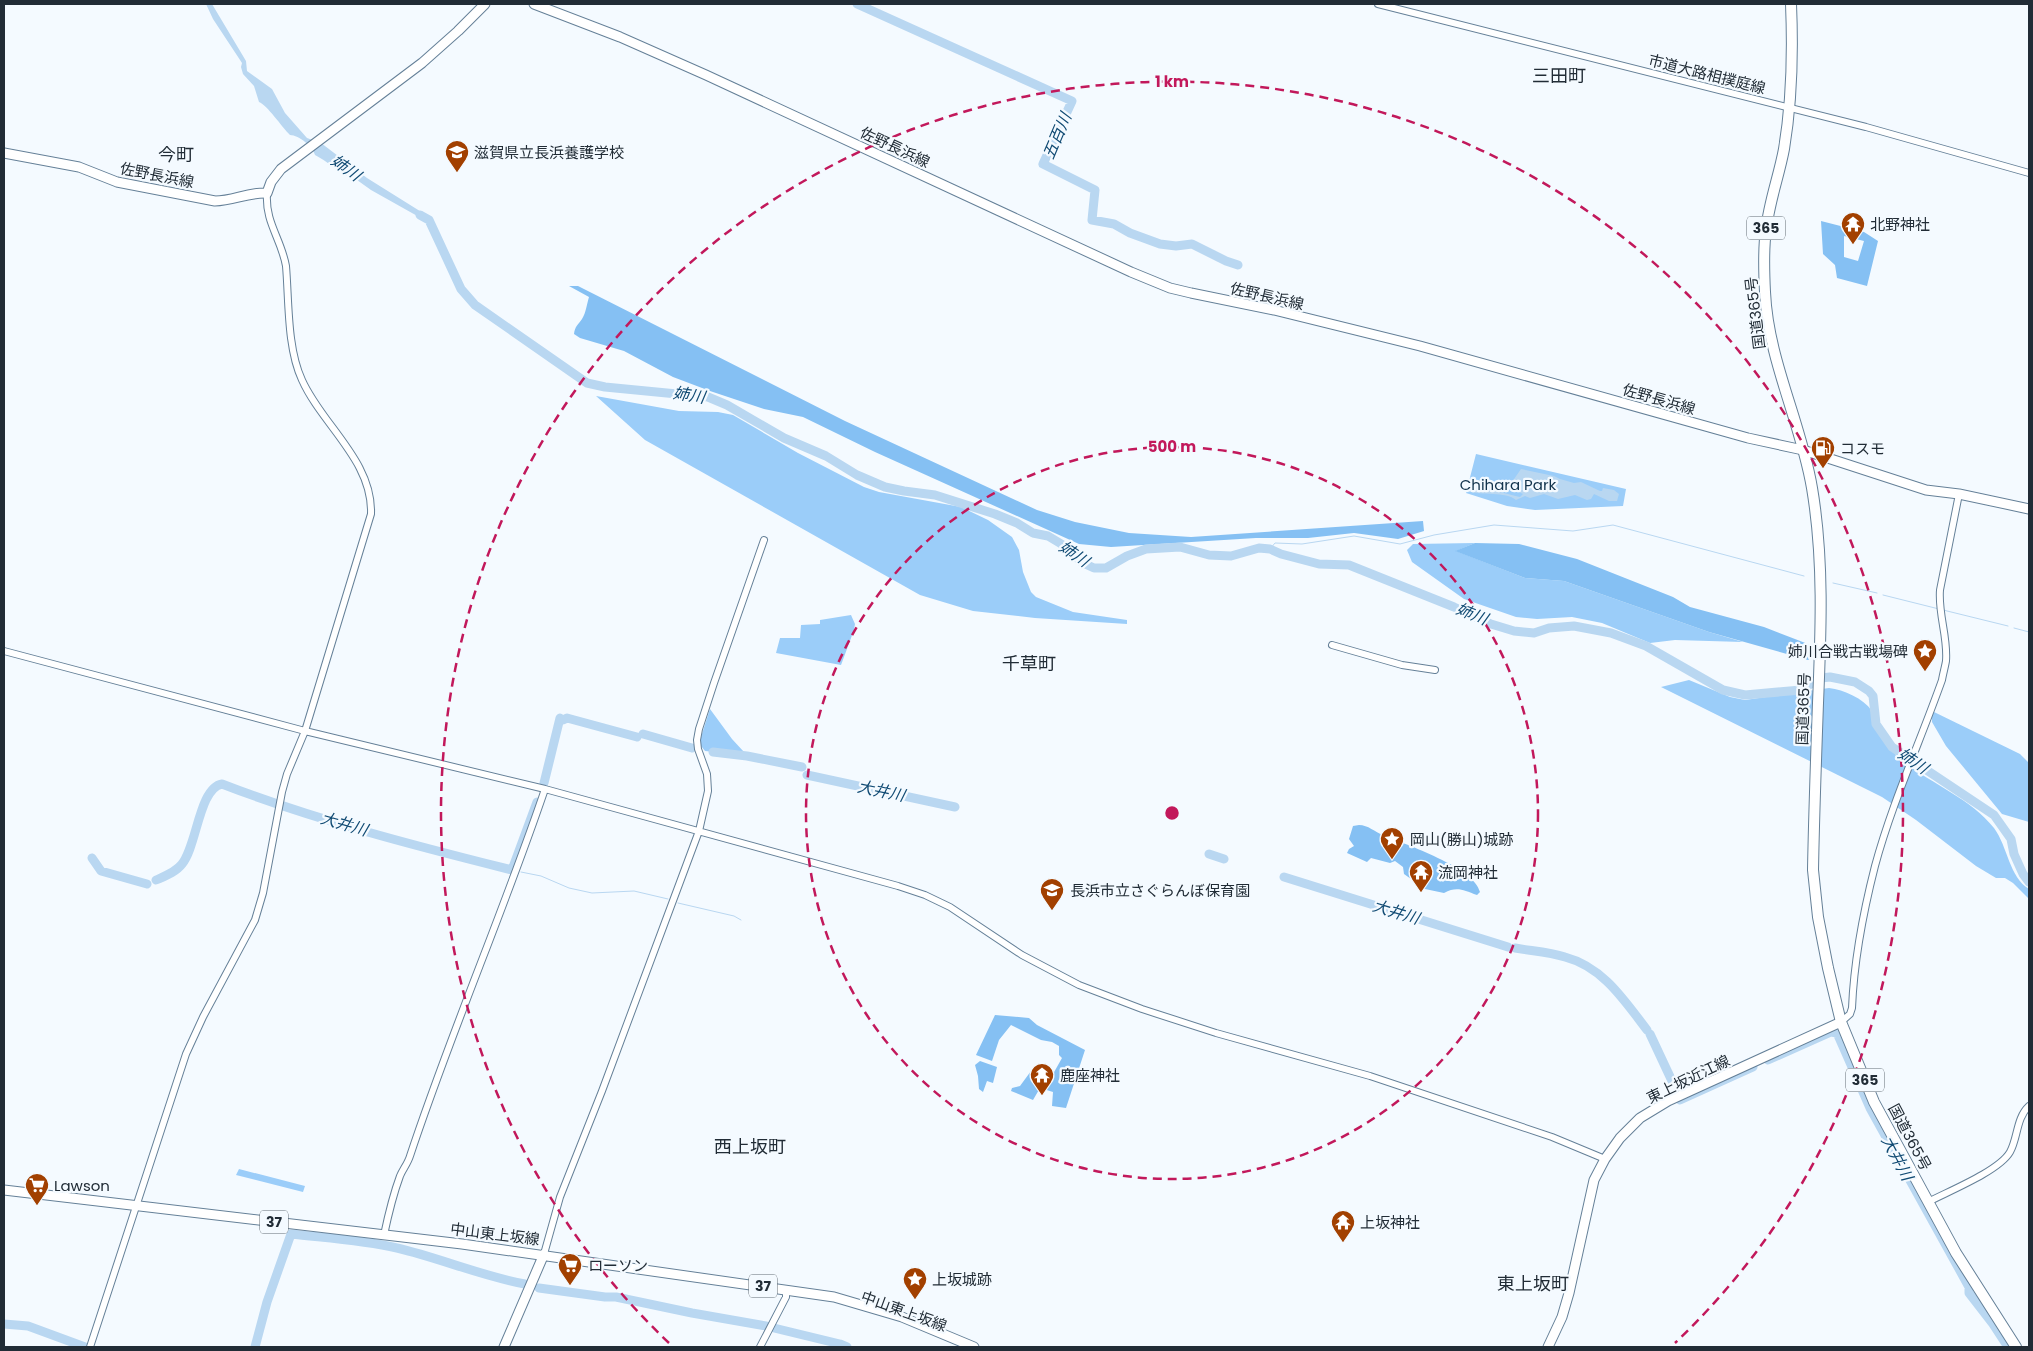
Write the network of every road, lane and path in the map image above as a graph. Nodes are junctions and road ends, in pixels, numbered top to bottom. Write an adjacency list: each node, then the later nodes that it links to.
1 (485, 4): 8 (main road)
2 (534, 4): 9 (main road, 佐野長浜線)
3 (1378, 4): 5 (street, 市道大路相撲庭線)
4 (1791, 4): 5 (highway, 国道365号 / 365)
5 (1789, 107): 7 (street, 市道大路相撲庭線); 9 (highway, 国道365号 / 365)
6 (4, 153): 8 (main road, 佐野長浜線)
7 (2029, 173)
8 (267, 193): 16 (street)
9 (1803, 450): 10 (main road, 佐野長浜線); 19 (highway, 国道365号 / 365)
10 (1959, 494): 11 (main road, 佐野長浜線); 19 (street)
11 (2029, 509)
12 (764, 540): 18 (street)
13 (1332, 645): 15 (street)
14 (4, 650): 16 (street)
15 (1435, 670)
16 (305, 732): 17 (street); 25 (street)
17 (545, 789): 18 (street); 26 (street)
18 (699, 831): 21 (street); 27 (street)
19 (1841, 1022): 21 (main road, 東上坂近江線); 24 (highway, 国道365号 / 365)
20 (2029, 1106): 24 (street)
21 (1605, 1159): 34 (main road, 東上坂近江線)
22 (4, 1190): 25 (main road, 中山東上坂線 / 37)
23 (4, 1195): 25 (main road, 中山東上坂線 / 37)
24 (1928, 1202): 35 (highway, 国道365号 / 365)
25 (134, 1209): 26 (main road, 中山東上坂線 / 37); 27 (main road, 中山東上坂線 / 37); 29 (street)
26 (384, 1235): 27 (main road, 中山東上坂線 / 37)
27 (543, 1257): 28 (main road, 中山東上坂線 / 37); 30 (main road)
28 (786, 1292): 31 (street); 32 (main road, 中山東上坂線 / 37); 33 (main road, 中山東上坂線 / 37)
29 (90, 1347)
30 (504, 1347)
31 (760, 1347)
32 (962, 1347)
33 (974, 1347)
34 (1548, 1347)
35 (2016, 1347)

